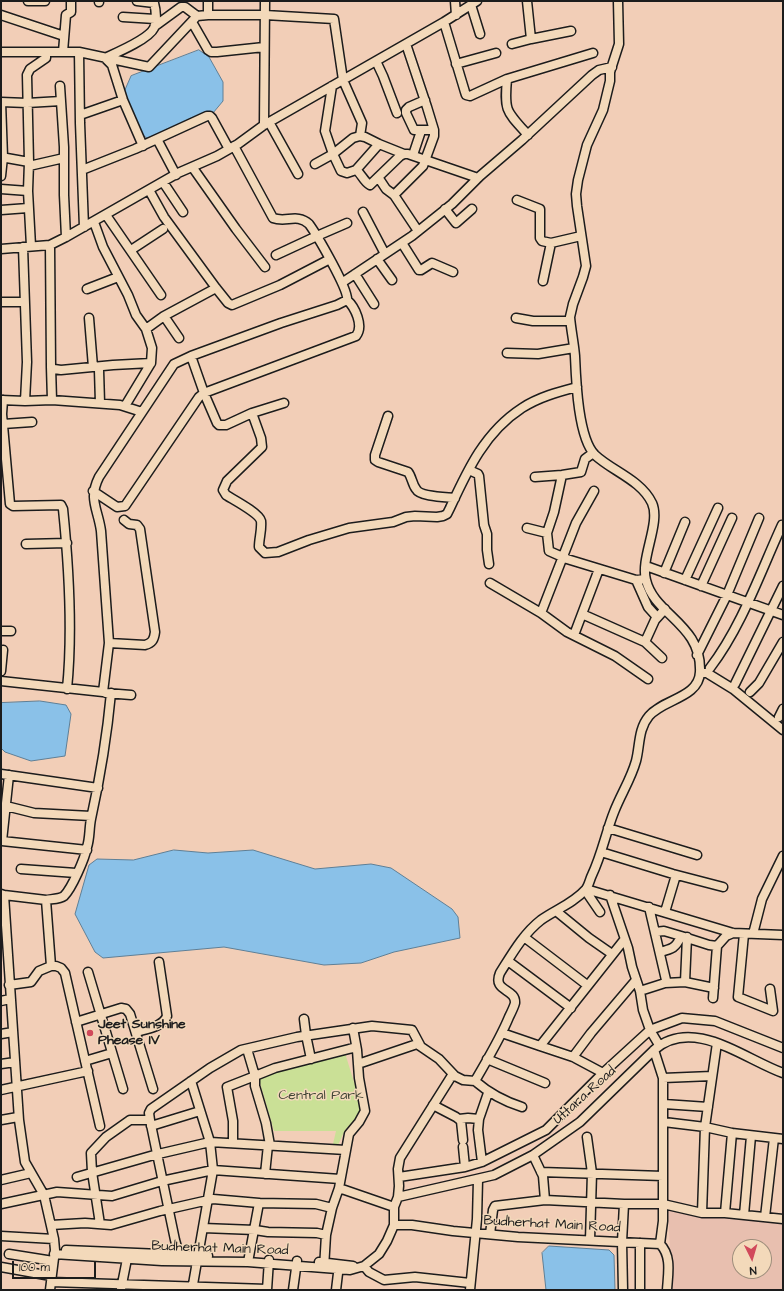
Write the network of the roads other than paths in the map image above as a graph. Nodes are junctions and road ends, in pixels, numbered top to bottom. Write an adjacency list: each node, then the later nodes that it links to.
1 (28, 1): 2 (street)
2 (45, 1)
3 (71, 1): 21 (street)
4 (137, 1): 17 (street)
5 (208, 1): 12 (street)
6 (265, 1): 13 (street)
7 (455, 1): 14 (street)
8 (527, 1): 22 (street)
9 (618, 1): 35 (street)
10 (474, 3): 14 (street); 20 (street)
11 (1, 15): 21 (street)
12 (208, 15): 13 (street); 16 (street)
13 (265, 15): 25 (street); 37 (street)
14 (456, 15): 18 (street)
15 (123, 18): 17 (street)
16 (194, 19): 17 (street); 25 (street); 32 (street)
17 (155, 22): 32 (street)
18 (444, 22): 23 (street); 34 (street)
19 (571, 31): 22 (street)
20 (480, 34)
21 (64, 36): 28 (street)
22 (531, 39): 24 (street)
23 (406, 44): 33 (street); 42 (street)
24 (512, 44)
25 (264, 47): 46 (street)
26 (1, 52): 27 (street)
27 (46, 52): 28 (street); 43 (street)
28 (63, 52): 29 (street)
29 (79, 52): 32 (street); 45 (street)
30 (496, 53): 34 (street)
31 (593, 53): 36 (street)
32 (105, 58): 41 (street)
33 (376, 61): 37 (street); 44 (street)
34 (456, 64): 36 (street)
35 (605, 69): 49 (street); 89 (street)
36 (507, 79): 49 (street)
37 (343, 80): 39 (street); 50 (street)
38 (60, 86): 40 (street)
39 (332, 86): 46 (street); 55 (street)
40 (61, 100): 43 (street); 58 (street)
41 (123, 100): 45 (street); 53 (street)
42 (425, 100): 47 (street); 48 (street)
43 (27, 103): 57 (street); 60 (street)
44 (396, 113)
45 (80, 114): 63 (street)
46 (266, 124): 54 (street); 65 (street)
47 (434, 130): 48 (street); 59 (street)
48 (420, 131): 56 (street)
49 (528, 135): 69 (street)
50 (360, 136): 52 (street); 55 (street)
51 (157, 140): 53 (street); 54 (street); 66 (street)
52 (379, 144): 56 (street); 64 (street)
53 (143, 146): 63 (street)
54 (231, 147): 62 (street); 88 (street)
55 (333, 154): 61 (street); 64 (street)
56 (409, 155): 59 (street); 68 (street)
57 (2, 157): 60 (street); 67 (street)
58 (64, 158): 60 (street); 90 (street)
59 (426, 160): 69 (street); 74 (street)
60 (29, 164): 73 (street)
61 (315, 164)
62 (192, 168): 66 (street); 101 (street)
63 (82, 170): 85 (street)
64 (356, 170): 68 (street)
65 (298, 174)
66 (176, 175): 70 (street)
67 (1, 176)
68 (378, 177): 74 (street)
69 (478, 178): 77 (street)
70 (163, 182): 72 (street); 80 (street)
71 (1, 189): 73 (street)
72 (149, 190): 82 (street); 108 (street)
73 (28, 191): 76 (street)
74 (394, 195): 87 (street)
75 (517, 200): 92 (street)
76 (28, 208): 79 (street); 94 (street)
77 (445, 209): 78 (street); 87 (street)
78 (472, 209)
79 (1, 210)
80 (183, 212)
81 (363, 212): 97 (street)
82 (106, 215): 83 (street); 96 (street)
83 (94, 222): 85 (street); 104 (street)
84 (347, 223): 88 (street)
85 (84, 227): 90 (street)
86 (163, 229): 96 (street)
87 (418, 231): 91 (street)
88 (317, 236): 98 (street); 99 (street)
89 (581, 236): 92 (street); 118 (street)
90 (66, 237): 93 (street)
91 (402, 243): 97 (street); 102 (street)
92 (551, 243): 106 (street)
93 (50, 245): 94 (street); 125 (street)
94 (27, 247): 95 (street); 113 (street)
95 (1, 249)
96 (131, 250): 110 (street)
97 (385, 254): 100 (street)
98 (276, 255)
99 (330, 259): 107 (street); 108 (street)
100 (377, 259): 103 (street); 105 (street)
101 (265, 267)
102 (453, 272)
103 (355, 274): 107 (street); 114 (street)
104 (118, 277): 109 (street); 119 (street)
105 (392, 280)
106 (542, 281)
107 (343, 282): 111 (street)
108 (216, 288): 115 (street)
109 (87, 289)
110 (161, 295)
111 (347, 300): 123 (street); 128 (street)
112 (1, 302): 113 (street)
113 (24, 302): 131 (street)
114 (374, 304)
115 (164, 316): 119 (street); 120 (street)
116 (89, 318): 126 (street)
117 (516, 318): 118 (street)
118 (564, 321): 121 (street)
119 (146, 329): 124 (street)
120 (179, 338)
121 (574, 348): 122 (street); 127 (street)
122 (508, 353)
123 (191, 356): 128 (street); 135 (street)
124 (151, 363): 126 (street); 134 (street)
125 (51, 367): 126 (street); 130 (street)
126 (96, 368): 132 (street)
127 (577, 387): 141 (street); 142 (street)
128 (204, 393): 136 (street); 146 (street)
129 (2, 400): 131 (street); 139 (street)
130 (52, 400): 131 (street); 132 (street)
131 (25, 401)
132 (100, 403): 134 (street)
133 (284, 403): 136 (street)
134 (125, 406): 135 (street)
135 (142, 412): 146 (street)
136 (252, 413): 148 (street)
137 (388, 416): 148 (street)
138 (32, 422): 139 (street)
139 (3, 424): 140 (street)
140 (3, 449): 145 (street)
141 (593, 453): 143 (street); 161 (street)
142 (469, 470): 148 (street); 160 (street)
143 (562, 475): 144 (street); 156 (street)
144 (535, 477)
145 (4, 488): 157 (street)
146 (93, 491): 183 (street)
147 (594, 491): 159 (street)
148 (455, 498)
149 (718, 508): 166 (street)
150 (732, 518): 168 (street)
151 (759, 518): 170 (street)
152 (124, 520): 183 (street)
153 (685, 522): 163 (street)
154 (782, 525): 171 (street)
155 (527, 528): 156 (street)
156 (547, 533): 159 (street)
157 (67, 543): 158 (street); 193 (street)
158 (26, 544)
159 (564, 557): 162 (street); 174 (street)
160 (489, 564)
161 (646, 566): 163 (street); 164 (street)
162 (599, 569): 165 (street); 175 (street)
163 (664, 573): 166 (street)
164 (645, 579): 165 (street); 172 (street)
165 (636, 580): 177 (street)
166 (685, 580): 168 (street)
167 (490, 584): 174 (street)
168 (701, 586): 170 (street)
169 (783, 586): 173 (street)
170 (727, 595): 171 (street); 185 (street)
171 (747, 603): 173 (street); 187 (street)
172 (665, 609): 177 (street); 185 (street)
173 (771, 611): 176 (street); 192 (street)
174 (541, 613): 180 (street)
175 (582, 614): 180 (street); 181 (street)
176 (783, 615)
177 (657, 617): 181 (street)
178 (1, 631): 179 (street)
179 (11, 631)
180 (574, 635): 190 (street)
181 (645, 642): 186 (street)
182 (783, 642): 194 (street)
183 (109, 643): 195 (street)
184 (3, 650): 188 (street)
185 (698, 655): 189 (street)
186 (662, 658)
187 (710, 668)
188 (1, 671)
189 (700, 673): 197 (street); 202 (street)
190 (648, 679)
191 (1, 681): 193 (street)
192 (735, 684)
193 (67, 689): 195 (street)
194 (750, 692)
195 (107, 693): 196 (street); 199 (street)
196 (131, 695)
197 (783, 730)
198 (5, 775): 199 (street); 200 (street)
199 (98, 788): 201 (street)
200 (6, 806): 201 (street); 203 (street)
201 (91, 816): 203 (street)
202 (608, 828): 204 (street); 205 (street)
203 (87, 850): 208 (street)
204 (601, 852): 209 (street); 211 (street)
205 (697, 855)
206 (783, 856): 222 (street)
207 (21, 869): 208 (street)
208 (76, 873): 214 (street)
209 (676, 875): 210 (street); 218 (street)
210 (723, 887)
211 (586, 889): 213 (street); 216 (street); 217 (street)
212 (3, 895): 214 (street); 237 (street)
213 (610, 896): 215 (street); 226 (street)
214 (46, 900): 232 (street)
215 (649, 907): 218 (street); 219 (street)
216 (556, 911): 223 (street); 229 (street)
217 (600, 912)
218 (665, 912): 220 (street)
219 (655, 932): 224 (street); 228 (street)
220 (733, 933): 221 (street); 227 (street)
221 (744, 934): 222 (street); 240 (street)
222 (753, 934): 225 (street)
223 (524, 936): 230 (street); 238 (street)
224 (684, 936): 227 (street); 228 (street); 235 (street)
225 (783, 936)
226 (624, 940): 229 (street); 234 (street)
227 (717, 946): 239 (street)
228 (660, 952): 236 (street)
229 (612, 954): 238 (street)
230 (508, 961): 245 (street); 253 (street)
231 (159, 962): 252 (street)
232 (51, 966): 237 (street); 247 (street)
233 (88, 972): 246 (street)
234 (636, 980): 241 (street); 263 (street)
235 (685, 982): 236 (street); 239 (street)
236 (665, 983): 241 (street)
237 (9, 985): 243 (street)
238 (587, 985): 245 (street)
239 (714, 988): 242 (street)
240 (770, 989)
241 (640, 991): 250 (street)
242 (713, 998)
243 (10, 1000): 244 (street); 251 (street)
244 (1, 1001)
245 (571, 1008): 256 (street)
246 (102, 1014): 247 (street); 252 (street); 262 (street)
247 (76, 1022): 266 (street)
248 (305, 1027): 249 (street); 260 (street); 264 (street)
249 (353, 1028): 257 (street); 261 (street)
250 (650, 1030): 258 (street); 259 (street); 271 (street)
251 (13, 1032): 254 (street); 267 (street)
252 (136, 1032): 281 (street)
253 (502, 1032): 256 (street); 265 (street)
254 (1, 1034)
255 (717, 1043): 258 (street, Uttara Road); 272 (street, Uttara Road); 275 (street)
256 (540, 1046): 263 (street)
257 (422, 1047): 269 (street); 274 (street)
258 (656, 1048): 276 (street); 308 (street, Uttara Road)
259 (783, 1048)
260 (247, 1049): 273 (street); 277 (street)
261 (357, 1050): 264 (street); 269 (street)
262 (112, 1053): 266 (street); 283 (street)
263 (573, 1057): 271 (street)
264 (311, 1059): 273 (street)
265 (487, 1059): 278 (street); 279 (street)
266 (85, 1061): 270 (street)
267 (15, 1062): 268 (street); 280 (street)
268 (1, 1064)
269 (358, 1064): 306 (street)
270 (88, 1071): 280 (street); 296 (street)
271 (603, 1073): 309 (street)
272 (783, 1073)
273 (255, 1076): 304 (street); 305 (street)
274 (454, 1076): 278 (street); 286 (street)
275 (712, 1076): 276 (street); 288 (street)
276 (664, 1078): 285 (street)
277 (191, 1081): 289 (street); 295 (street)
278 (475, 1081): 284 (street)
279 (544, 1083)
280 (17, 1088): 282 (street); 290 (street)
281 (153, 1089)
282 (1, 1090)
283 (124, 1090)
284 (488, 1093): 287 (street); 292 (street)
285 (664, 1104): 288 (street); 294 (street)
286 (433, 1105): 291 (street); 318 (street)
287 (522, 1107)
288 (708, 1107): 297 (street)
289 (200, 1111): 295 (street); 303 (street)
290 (18, 1117): 293 (street); 319 (street)
291 (459, 1119): 292 (street); 310 (street)
292 (479, 1119): 309 (street)
293 (1, 1120)
294 (664, 1122): 297 (street); 316 (street)
295 (151, 1123): 307 (street); 312 (street)
296 (100, 1126)
297 (705, 1127): 298 (street); 338 (street)
298 (732, 1133): 299 (street); 339 (street)
299 (751, 1136): 301 (street); 340 (street)
300 (588, 1137): 314 (street)
301 (774, 1138): 302 (street); 341 (street)
302 (783, 1139)
303 (210, 1142): 304 (street); 307 (street); 311 (street)
304 (233, 1143): 305 (street)
305 (269, 1145): 306 (street); 315 (street)
306 (346, 1150): 320 (street)
307 (157, 1154): 312 (street); 322 (street)
308 (533, 1156): 313 (street); 323 (street, Uttara Road)
309 (482, 1162): 310 (street)
310 (465, 1167): 318 (street)
311 (213, 1170): 315 (street); 322 (street); 328 (street)
312 (92, 1172): 317 (street); 327 (street)
313 (541, 1172): 314 (street); 329 (street)
314 (592, 1173): 316 (street); 330 (street)
315 (265, 1174): 320 (street)
316 (663, 1176): 334 (street)
317 (77, 1177)
318 (399, 1177): 325 (street)
319 (34, 1178): 321 (street); 326 (street)
320 (340, 1179): 324 (street)
321 (1, 1180)
322 (162, 1180): 327 (street); 337 (street)
323 (478, 1180): 325 (street, Uttara Road); 348 (street)
324 (339, 1188): 335 (street); 336 (street)
325 (399, 1192): 335 (street)
326 (44, 1195): 327 (street); 332 (street); 344 (street)
327 (96, 1195): 343 (street)
328 (208, 1200): 331 (street); 337 (street); 346 (street)
329 (545, 1200): 330 (street); 349 (street)
330 (591, 1202): 333 (street); 353 (street)
331 (259, 1203): 336 (street); 347 (street)
332 (1, 1204)
333 (624, 1204): 334 (street); 354 (street)
334 (663, 1204): 338 (street); 356 (street)
335 (394, 1207): 345 (street)
336 (332, 1208): 350 (street)
337 (169, 1209): 343 (street); 359 (street)
338 (702, 1213): 339 (street)
339 (725, 1213): 340 (street)
340 (744, 1215): 341 (street)
341 (765, 1217): 342 (street)
342 (783, 1219)
343 (100, 1224): 344 (street)
344 (51, 1225): 352 (street)
345 (394, 1225): 348 (street, Budherhat Main Road); 368 (street)
346 (203, 1228): 347 (street); 361 (street)
347 (255, 1230): 350 (street); 362 (street)
348 (475, 1233): 349 (street, Budherhat Main Road); 370 (street)
349 (490, 1234): 353 (street, Budherhat Main Road)
350 (326, 1235): 365 (street)
351 (1, 1236): 352 (street)
352 (54, 1240): 358 (street)
353 (590, 1240): 354 (street, Budherhat Main Road)
354 (622, 1242): 355 (street, Budherhat Main Road); 376 (street)
355 (640, 1243): 356 (street, Budherhat Main Road); 377 (street)
356 (660, 1244): 378 (street)
357 (9, 1254): 358 (street)
358 (54, 1255): 359 (street, Budherhat Main Road); 360 (street, Budherhat Main Road); 369 (street)
359 (180, 1258): 360 (street, Budherhat Main Road); 361 (street, Budherhat Main Road)
360 (127, 1259): 371 (street)
361 (197, 1259): 362 (street, Budherhat Main Road); 372 (street)
362 (249, 1260): 363 (street, Budherhat Main Road)
363 (269, 1261): 364 (street, Budherhat Main Road); 373 (street)
364 (297, 1263): 365 (street, Budherhat Main Road); 374 (street)
365 (325, 1265): 367 (street, Budherhat Main Road)
366 (1, 1267): 369 (street)
367 (339, 1267): 368 (street, Budherhat Main Road); 375 (street)
368 (362, 1267): 370 (street)
369 (51, 1283): 371 (street)
370 (470, 1286)
371 (122, 1288): 372 (street)
372 (192, 1288): 373 (street)
373 (267, 1290)
374 (293, 1290)
375 (336, 1290)
376 (623, 1290)
377 (640, 1290)
378 (667, 1290)

